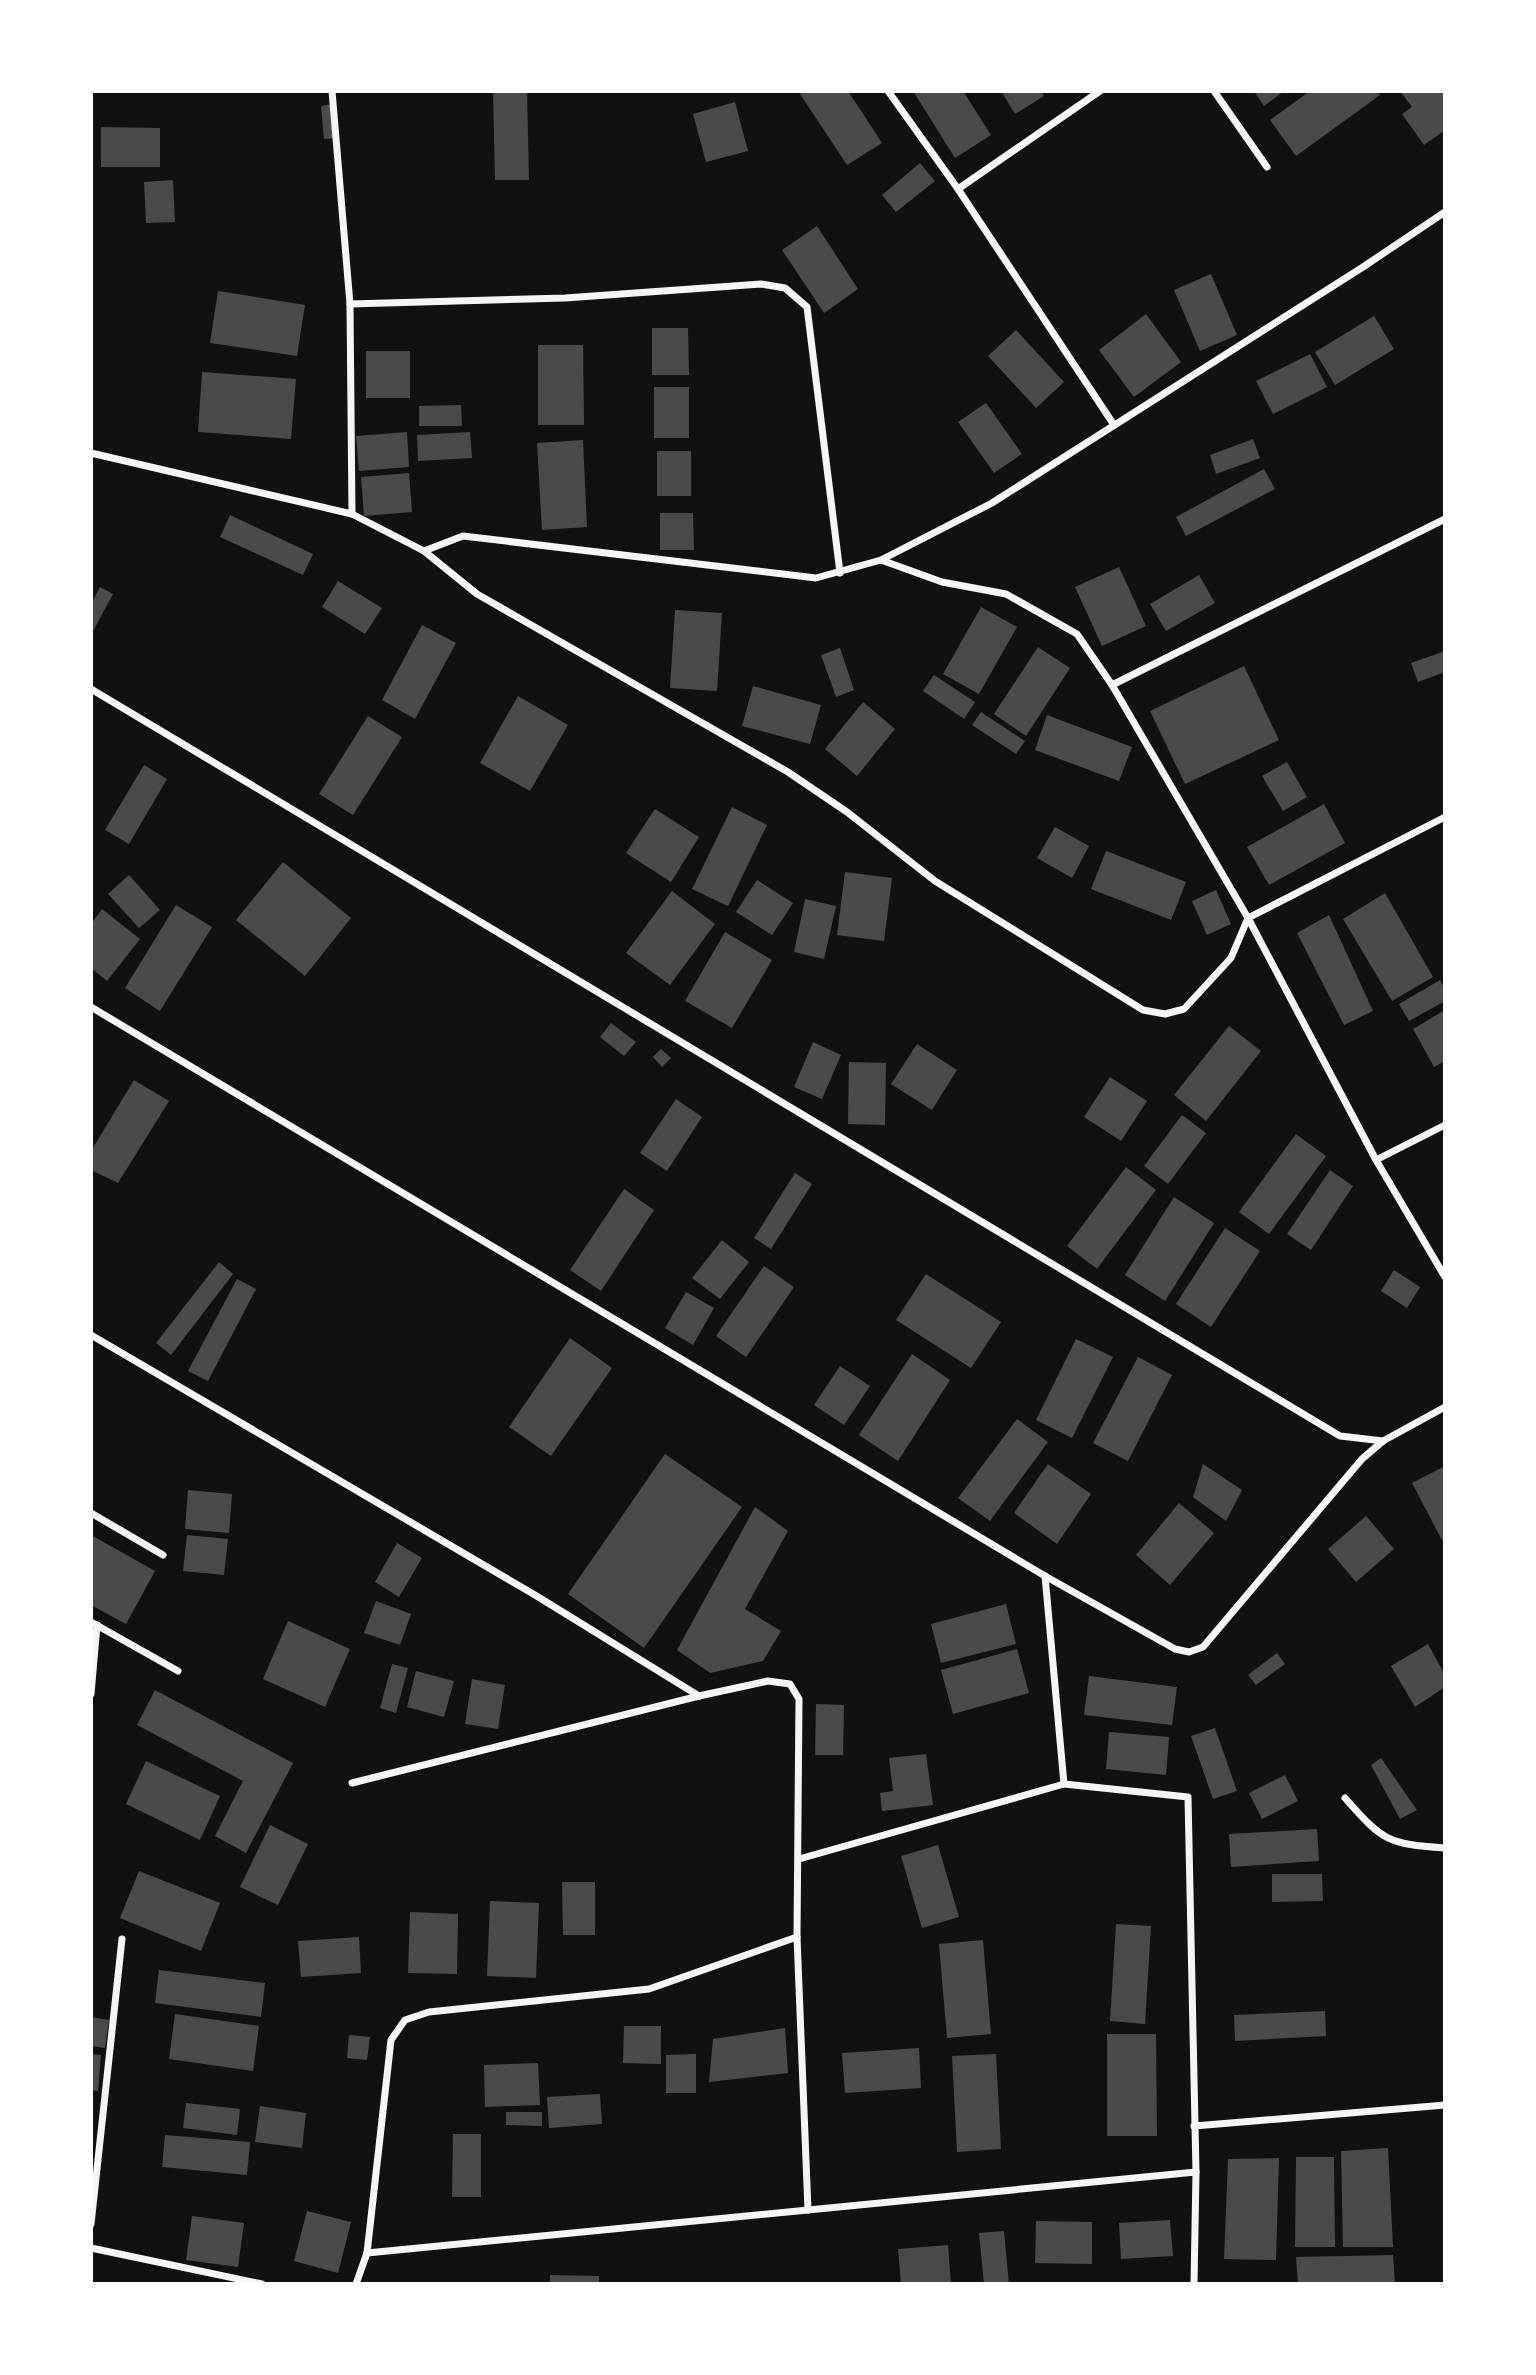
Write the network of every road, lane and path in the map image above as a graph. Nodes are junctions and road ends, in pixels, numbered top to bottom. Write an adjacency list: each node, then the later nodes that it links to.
1 (332, 91): 8 (street)
2 (888, 91): 6 (street)
3 (1100, 91): 6 (street)
4 (1214, 91): 5 (street)
5 (1267, 167)
6 (958, 189): 9 (street)
7 (1445, 212): 9 (street)
8 (350, 304): 11 (street); 15 (street)
9 (1114, 425): 14 (street)
10 (91, 453): 11 (street)
11 (352, 514): 13 (street)
12 (1445, 519): 16 (street)
13 (424, 551): 15 (street); 19 (street)
14 (881, 560): 15 (street); 16 (street)
15 (840, 573)
16 (1112, 685): 19 (street)
17 (91, 689): 26 (street)
18 (1445, 817): 19 (street)
19 (1248, 918): 22 (street)
20 (91, 1007): 29 (street)
21 (1445, 1125): 22 (street)
22 (1376, 1160): 23 (street)
23 (1445, 1278)
24 (91, 1335): 33 (street)
25 (1445, 1407): 26 (street)
26 (1384, 1440): 29 (street)
27 (91, 1514): 28 (street)
28 (163, 1555)
29 (1045, 1576): 35 (street)
30 (94, 1624): 31 (street); 32 (street)
31 (178, 1671)
32 (91, 1693)
33 (699, 1696): 34 (street); 38 (street)
34 (352, 1783)
35 (1064, 1784): 38 (street); 42 (street)
36 (1345, 1798): 37 (street)
37 (1445, 1848)
38 (799, 1859): 39 (street)
39 (797, 1937): 44 (street); 47 (street)
40 (122, 1939): 45 (street)
41 (1445, 2105): 42 (street)
42 (1194, 2126): 43 (street)
43 (1196, 2172): 44 (street); 50 (street)
44 (808, 2210): 47 (street)
45 (91, 2224)
46 (91, 2248): 48 (street)
47 (367, 2253): 49 (street)
48 (262, 2284)
49 (356, 2284)
50 (1194, 2284)

